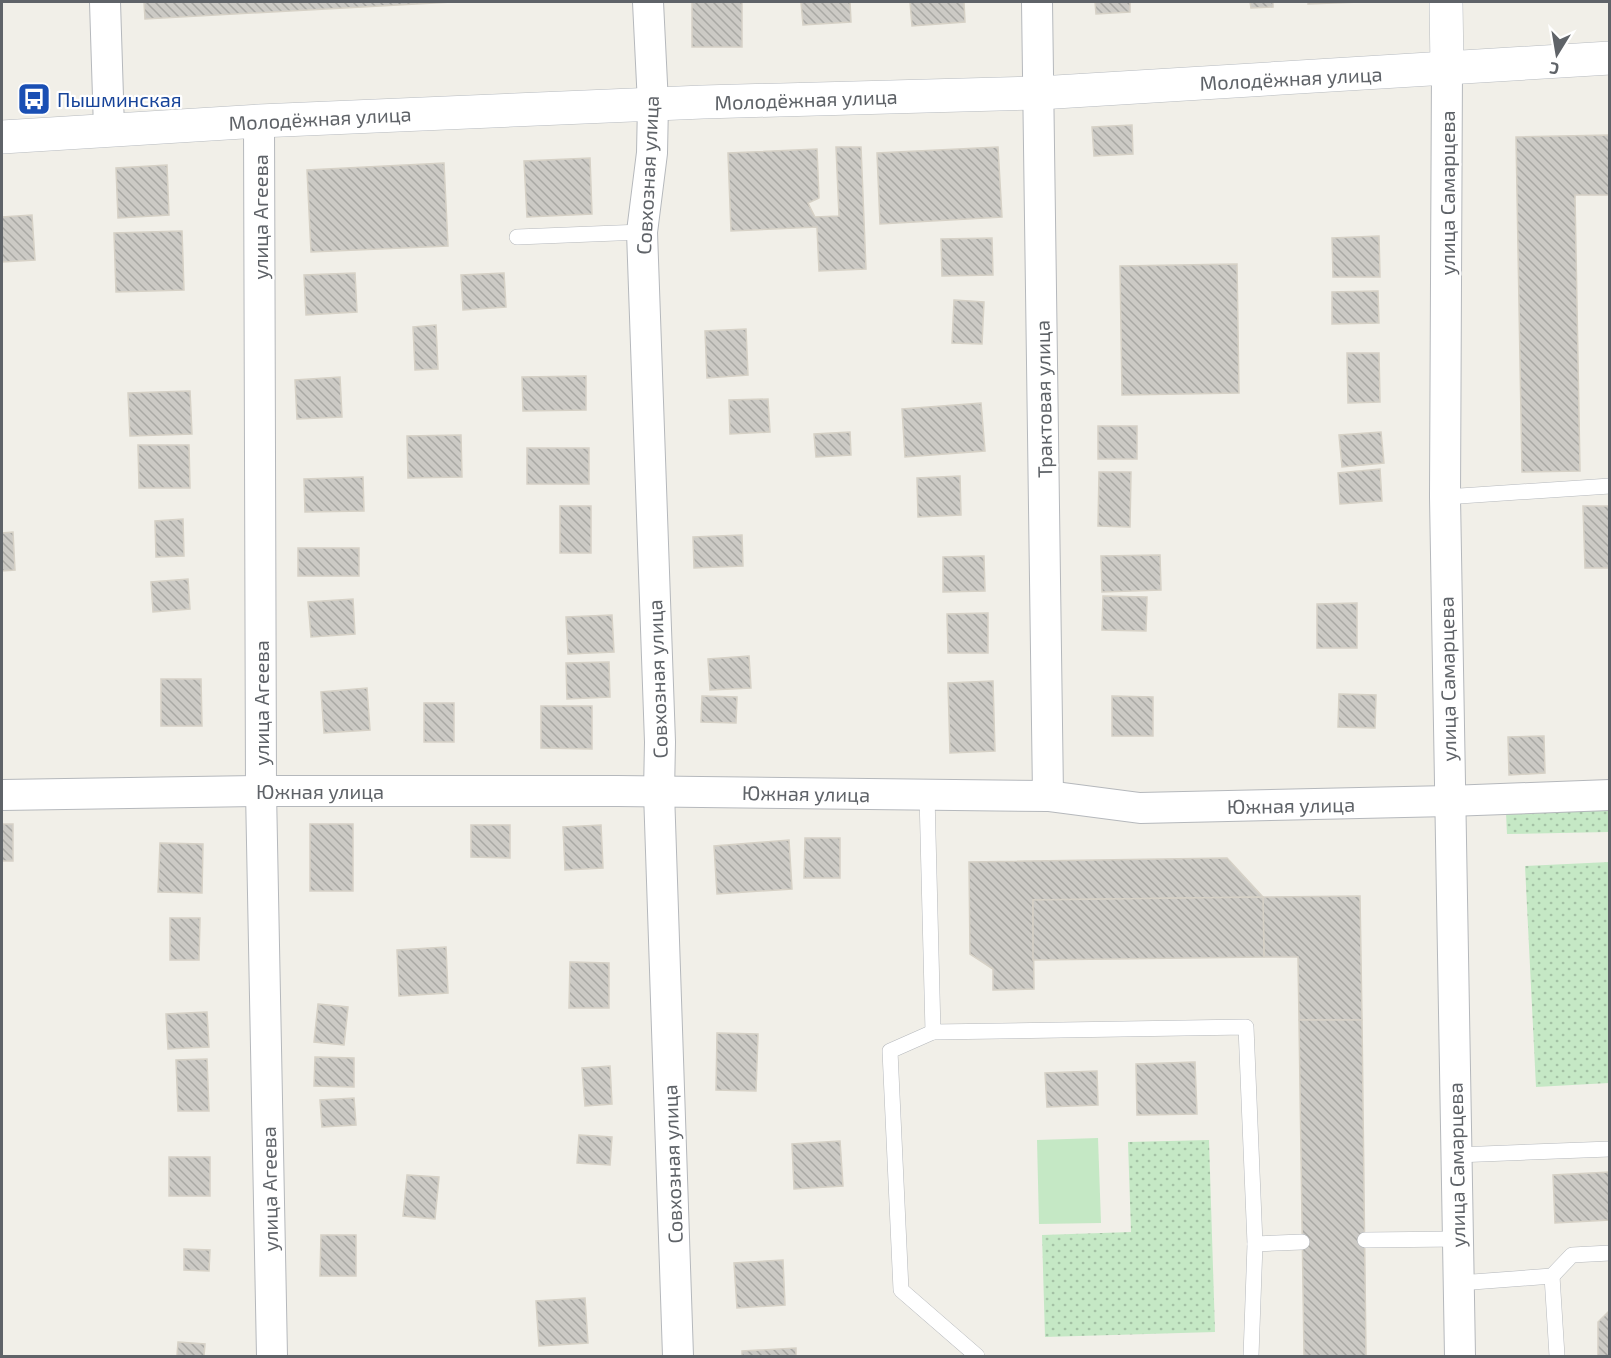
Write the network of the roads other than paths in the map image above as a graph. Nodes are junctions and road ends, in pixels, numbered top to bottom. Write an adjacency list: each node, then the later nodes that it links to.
1 (105, 2): 10 (street)
2 (648, 2): 8 (street, Совхозная улица)
3 (1037, 2): 7 (street, Трактовая улица)
4 (1446, 2): 6 (street, улица Самарцева)
5 (1610, 58): 6 (street, Молодёжная улица)
6 (1447, 68): 7 (street, Молодёжная улица); 15 (street, улица Самарцева)
7 (1039, 93): 8 (street, Молодёжная улица); 21 (street, Трактовая улица)
8 (653, 104): 9 (street, Молодёжная улица); 12 (street, Совхозная улица)
9 (259, 121): 10 (street, Молодёжная улица); 16 (street, улица Агеева)
10 (110, 129): 11 (street, Молодёжная улица)
11 (2, 137)
12 (642, 232): 13 (lane); 17 (street, Совхозная улица)
13 (517, 237)
14 (1610, 486): 15 (lane)
15 (1445, 497): 22 (street, улица Самарцева)
16 (261, 791): 17 (street, Южная улица); 18 (street, Южная улица); 33 (street, улица Агеева)
17 (659, 792): 19 (street, Южная улица); 34 (street, Совхозная улица)
18 (2, 795)
19 (927, 795): 21 (street, Южная улица); 23 (lane)
20 (1610, 795): 22 (street, Южная улица)
21 (1048, 796): 22 (street, Южная улица)
22 (1449, 801): 25 (street, улица Самарцева)
23 (933, 1032): 29 (lane); 35 (lane)
24 (1610, 1149): 25 (lane)
25 (1456, 1155): 26 (street, улица Самарцева)
26 (1458, 1239): 27 (lane); 32 (street, улица Самарцева)
27 (1365, 1240)
28 (1302, 1242): 29 (lane)
29 (1255, 1244): 36 (lane)
30 (1610, 1253): 31 (lane)
31 (1552, 1276): 32 (lane); 38 (lane)
32 (1459, 1283): 37 (street, улица Самарцева)
33 (272, 1356)
34 (678, 1356)
35 (977, 1356)
36 (1251, 1356)
37 (1460, 1356)
38 (1557, 1356)

